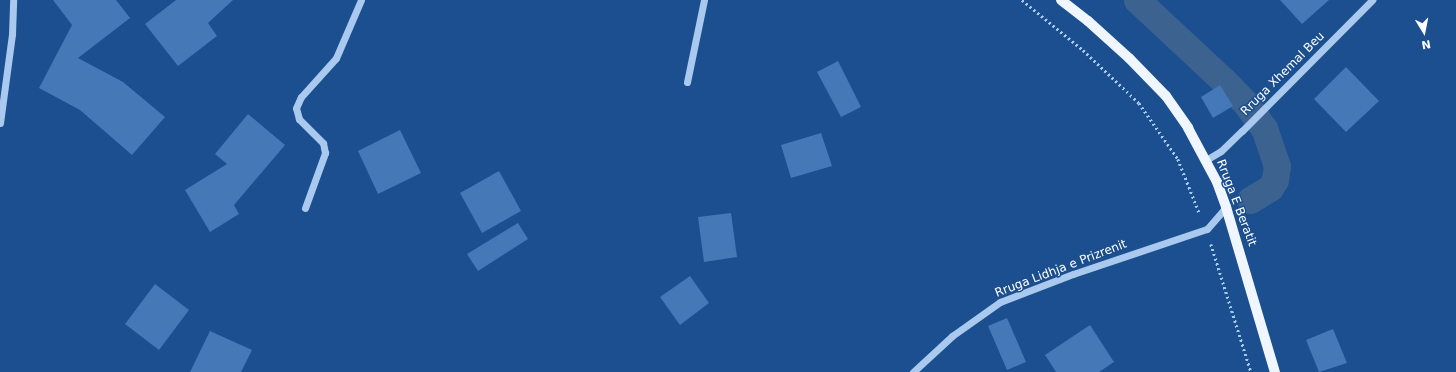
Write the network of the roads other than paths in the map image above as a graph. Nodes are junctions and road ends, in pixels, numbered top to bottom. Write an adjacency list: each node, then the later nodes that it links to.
1 (13, 0): 7 (street)
2 (361, 0): 10 (street)
3 (704, 0): 6 (street)
4 (1061, 0): 8 (main road, Rruga E Beratit)
5 (1372, 0): 8 (street, Rruga Xhemal Beu)
6 (687, 82)
7 (0, 123)
8 (1206, 160): 9 (main road, Rruga E Beratit)
9 (1226, 207): 11 (street, Rruga Lidhja e Prizrenit); 12 (main road, Rruga E Beratit)
10 (305, 208)
11 (913, 372)
12 (1275, 372)

